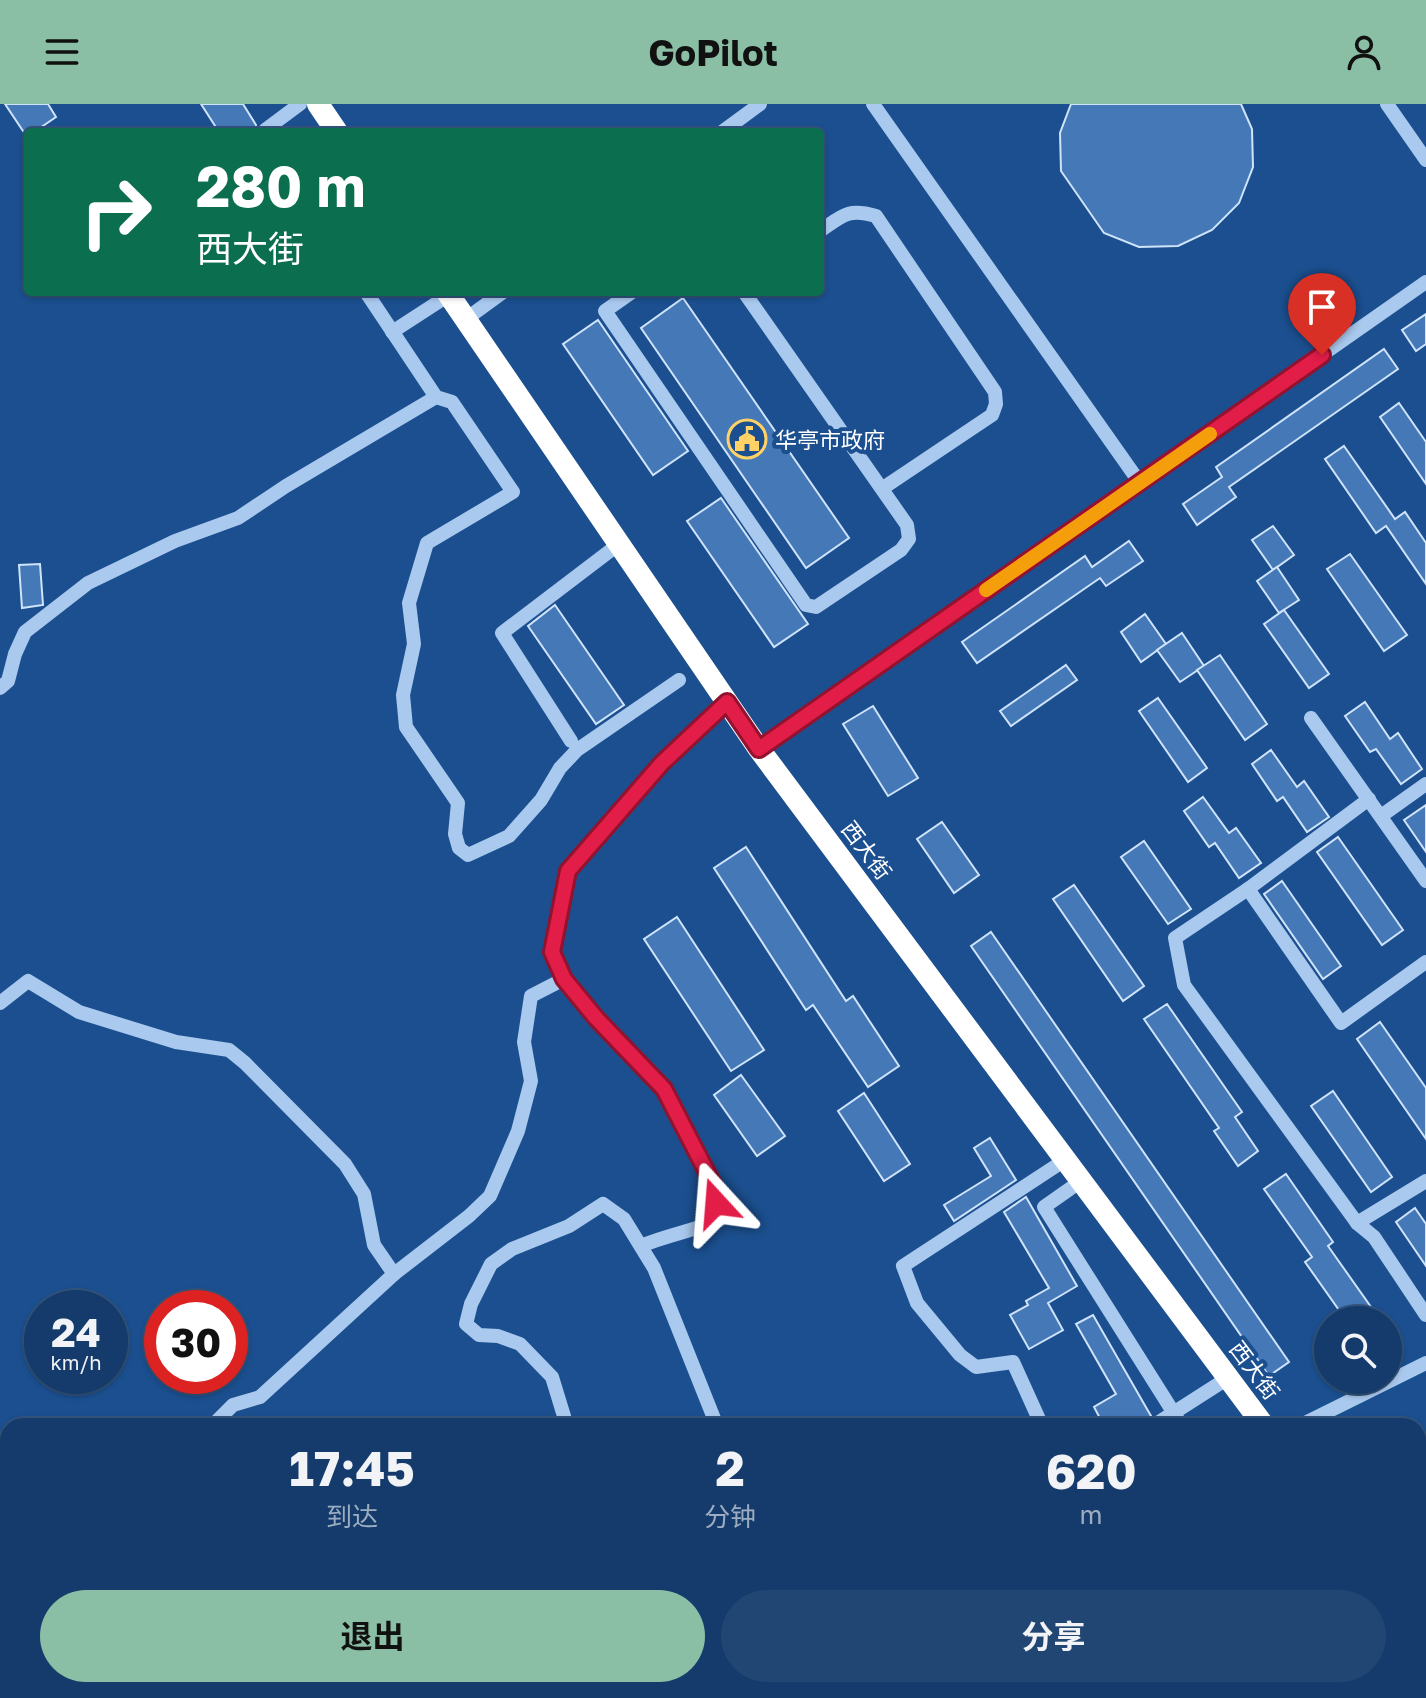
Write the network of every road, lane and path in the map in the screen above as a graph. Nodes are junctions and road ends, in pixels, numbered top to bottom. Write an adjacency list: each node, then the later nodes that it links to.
1 (300, 104): 6 (street)
2 (318, 104): 7 (highway)
3 (760, 104): 8 (street)
4 (873, 104): 21 (street)
5 (1387, 104): 9 (street)
6 (268, 128)
7 (334, 128)
8 (727, 128)
9 (1426, 160)
10 (824, 228): 22 (street)
11 (1426, 282): 21 (street)
12 (369, 296): 19 (street)
13 (444, 296): 19 (street)
14 (450, 296): 18 (highway, 西大街)
15 (498, 296): 18 (street)
16 (626, 296): 22 (street)
17 (747, 296): 22 (street)
18 (466, 319): 23 (highway, 西大街)
19 (392, 332): 20 (street)
20 (436, 397): 24 (street); 25 (street)
21 (1140, 483): 29 (street)
22 (883, 488)
23 (619, 544): 26 (highway, 西大街); 28 (street)
24 (679, 680)
25 (0, 688)
26 (727, 702): 29 (highway, 西大街); 36 (street)
27 (1311, 718): 31 (street)
28 (571, 741)
29 (759, 749): 38 (highway, 西大街)
30 (1426, 784): 32 (street)
31 (1369, 799): 32 (street); 34 (street)
32 (1381, 816): 33 (street)
33 (1426, 881)
34 (1248, 889): 35 (street); 41 (street)
35 (1426, 962)
36 (564, 979): 42 (street); 43 (street)
37 (0, 1003): 43 (street)
38 (1065, 1160): 39 (highway, 西大街); 50 (street)
39 (1081, 1181): 46 (highway, 西大街); 51 (street)
40 (1426, 1181): 41 (street)
41 (1357, 1223): 44 (street)
42 (641, 1246): 48 (street); 49 (street)
43 (394, 1274): 47 (street)
44 (1426, 1315)
45 (1426, 1363): 54 (street)
46 (1228, 1378): 52 (street); 53 (highway, 西大街)
47 (220, 1418)
48 (565, 1418)
49 (714, 1418)
50 (1038, 1418)
51 (1177, 1418)
52 (1180, 1418)
53 (1258, 1418)
54 (1315, 1418)

